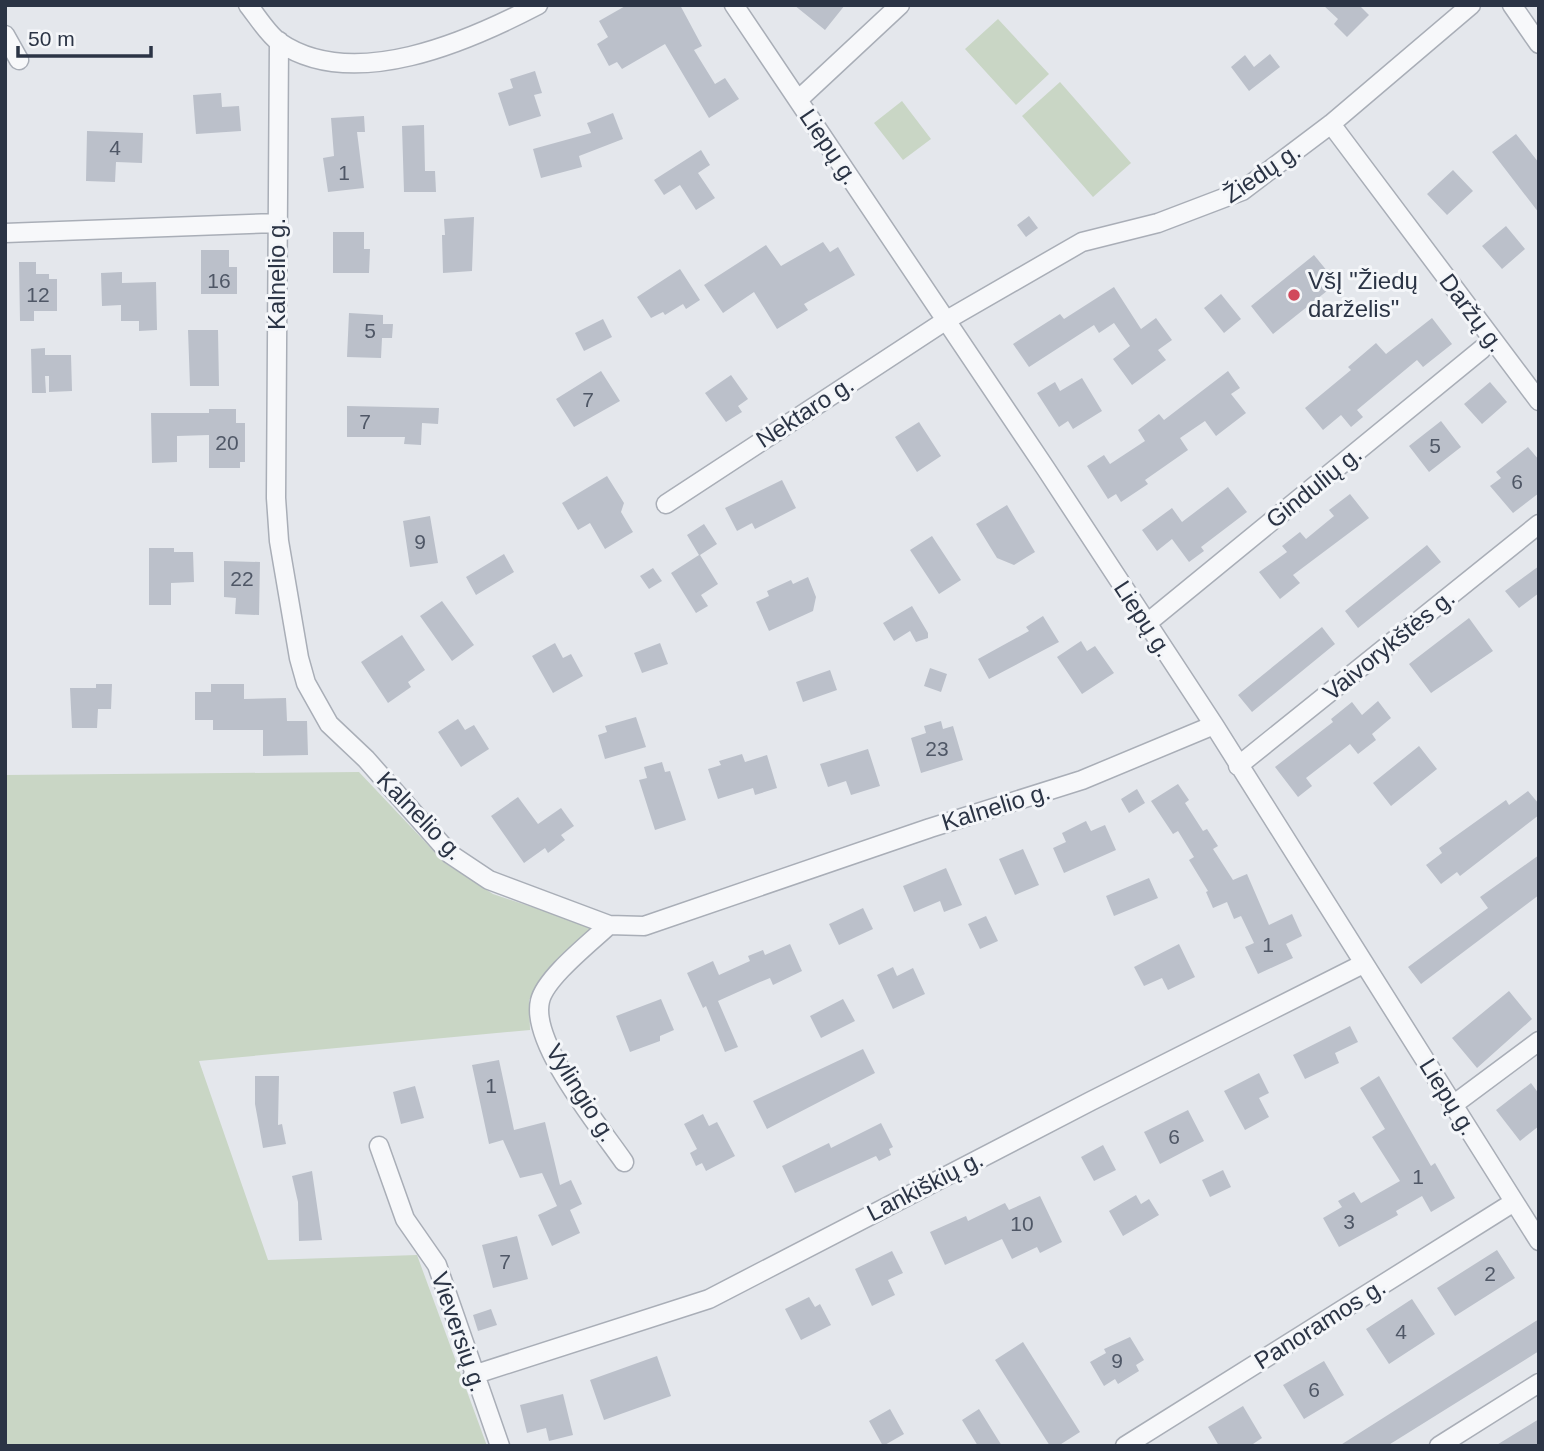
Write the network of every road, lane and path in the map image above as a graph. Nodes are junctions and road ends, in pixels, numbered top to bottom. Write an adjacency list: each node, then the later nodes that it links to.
1 (247, 5): 8 (street)
2 (538, 5): 8 (street)
3 (734, 5): 11 (street, Liepų g.)
4 (900, 5): 11 (street)
5 (1471, 5): 12 (street, Žiedų g.)
6 (1512, 5): 9 (street)
7 (5, 35): 10 (street)
8 (279, 41): 13 (street, Kalnelio g.)
9 (1539, 44)
10 (19, 60)
11 (799, 100): 15 (street, Liepų g.)
12 (1331, 124): 15 (street, Žiedų g.); 17 (street, Daržų g.)
13 (277, 223): 14 (street); 23 (street, Kalnelio g.)
14 (5, 233)
15 (945, 321): 18 (street, Nektaro g.); 20 (street, Liepų g.)
16 (1482, 349): 20 (street, Gindulių g.)
17 (1539, 401)
18 (666, 504)
19 (1539, 524): 22 (street, Vaivorykštės g.)
20 (1146, 624): 21 (street, Liepų g.)
21 (1214, 725): 22 (street, Liepų g.); 23 (street, Kalnelio g.)
22 (1238, 766): 24 (street, Liepų g.)
23 (609, 925): 28 (street, Vylingio g.)
24 (1363, 964): 26 (street, Liepų g.); 31 (street, Lankiškių g.)
25 (1539, 1041): 26 (street)
26 (1453, 1105): 29 (street, Liepų g.)
27 (379, 1146): 31 (street, Vieversių g.)
28 (624, 1162)
29 (1514, 1202): 30 (street, Liepų g.); 34 (street, Panoramos g.)
30 (1539, 1241)
31 (473, 1375): 33 (street, Vieversių g.)
32 (1539, 1383): 35 (street)
33 (500, 1446)
34 (1125, 1446)
35 (1439, 1446)

